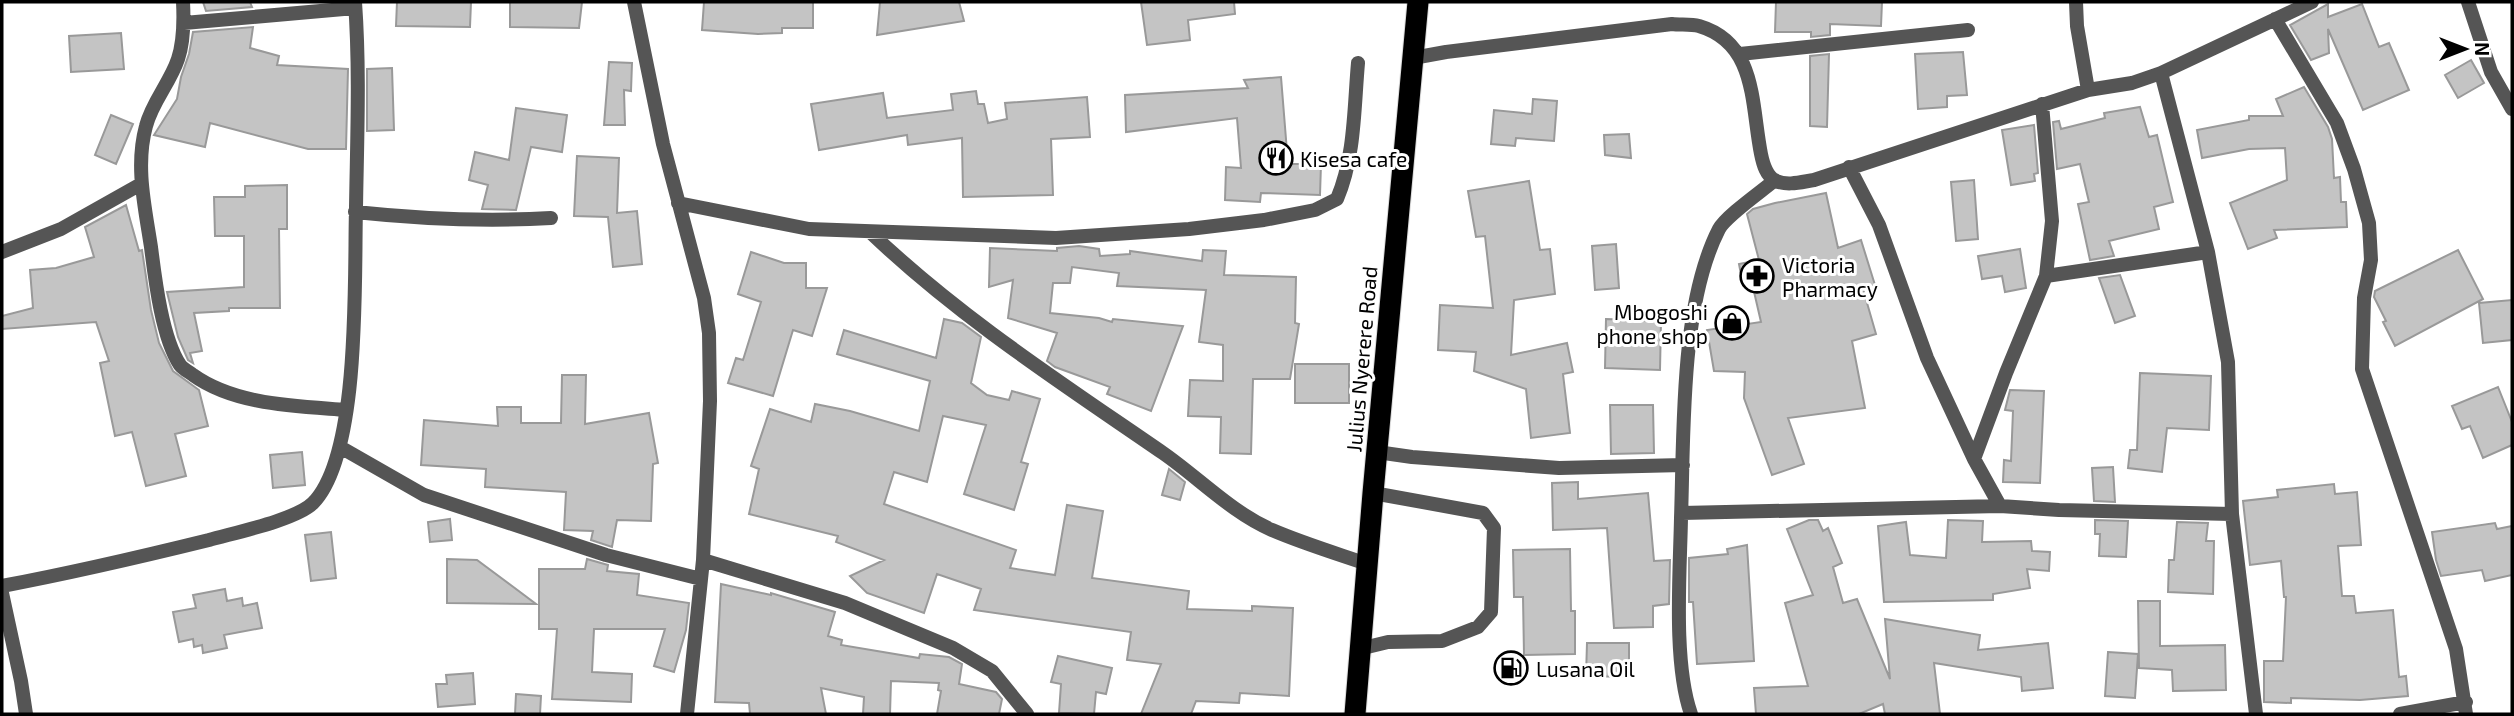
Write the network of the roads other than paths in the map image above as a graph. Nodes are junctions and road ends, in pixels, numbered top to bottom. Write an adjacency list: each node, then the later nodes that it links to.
1 (183, 2): 9 (street)
2 (635, 2): 21 (street)
3 (2076, 2): 15 (street)
4 (2312, 2): 8 (street)
5 (2468, 2): 17 (street)
6 (1418, 4): 12 (highway, Julius Nyerere Road)
7 (355, 5): 9 (street); 22 (street)
8 (2276, 19): 14 (street); 43 (street)
9 (184, 23): 20 (street)
10 (1968, 30): 11 (street)
11 (1740, 54): 12 (street); 19 (street)
12 (1413, 58): 30 (highway, Julius Nyerere Road)
13 (1358, 63): 24 (street)
14 (2161, 73): 15 (street); 26 (street)
15 (2088, 90): 16 (street)
16 (2042, 104): 18 (street); 27 (street)
17 (2512, 109)
18 (1849, 167): 19 (street); 31 (street)
19 (1775, 180): 32 (street)
20 (141, 184): 25 (street); 28 (street)
21 (678, 203): 24 (street); 37 (street)
22 (355, 212): 23 (street); 28 (street)
23 (551, 218)
24 (870, 232): 38 (street)
25 (2, 252)
26 (2208, 252): 27 (street); 36 (street)
27 (2046, 276): 31 (street)
28 (346, 410): 29 (street)
29 (340, 447): 39 (street); 40 (street)
30 (1377, 452): 32 (street); 33 (highway, Julius Nyerere Road)
31 (1974, 458): 34 (street)
32 (1683, 465): 35 (street)
33 (1373, 493): 38 (highway, Julius Nyerere Road); 42 (street)
34 (2000, 506): 35 (street); 36 (street)
35 (1682, 513): 48 (street)
36 (2232, 514): 49 (street)
37 (703, 560): 39 (street); 46 (street)
38 (1367, 565): 42 (highway, Julius Nyerere Road)
39 (701, 579): 45 (street)
40 (2, 586)
41 (2, 593): 44 (street)
42 (1359, 649): 47 (highway, Julius Nyerere Road)
43 (2466, 708): 50 (street)
44 (26, 714)
45 (687, 714)
46 (1027, 714)
47 (1355, 714)
48 (1691, 714)
49 (2256, 714)
50 (2400, 714)

